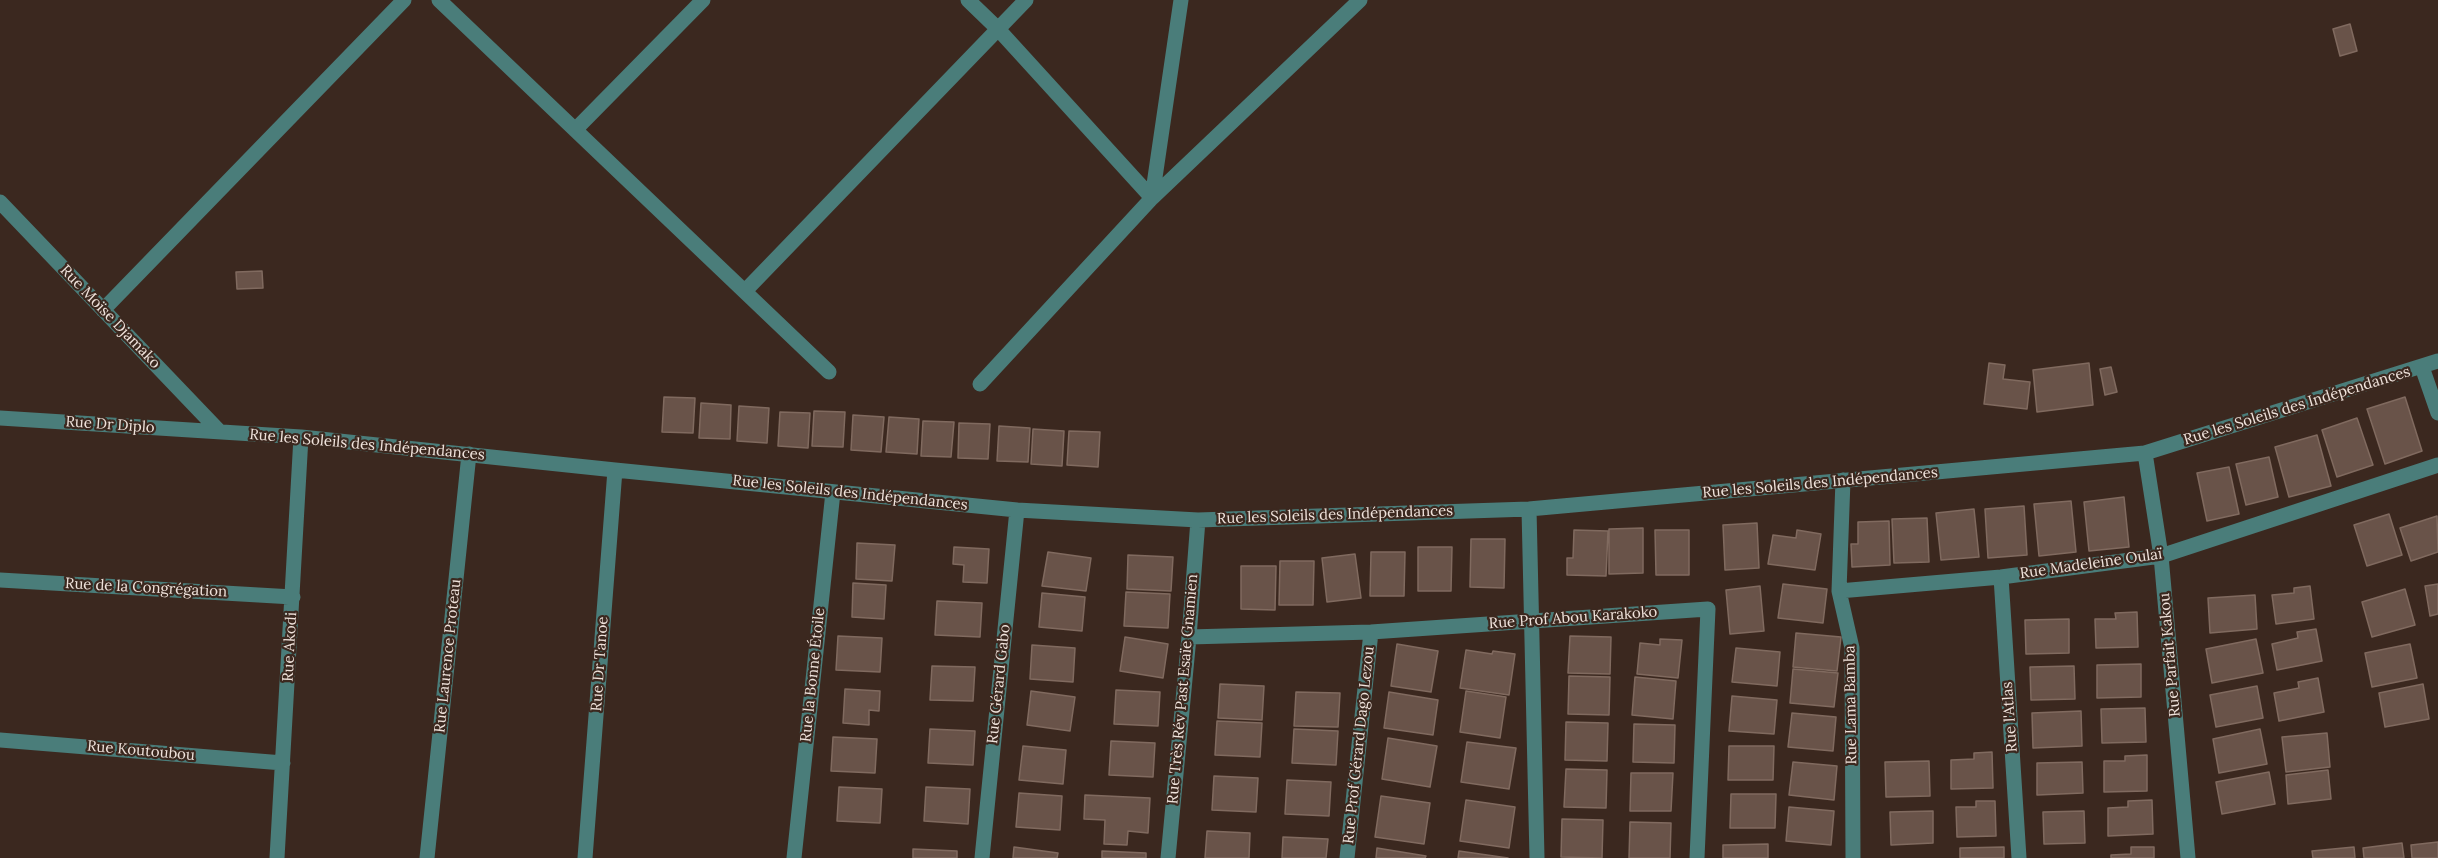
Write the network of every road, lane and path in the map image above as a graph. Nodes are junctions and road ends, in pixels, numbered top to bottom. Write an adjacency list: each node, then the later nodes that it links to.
1 (404, 0): 13 (street)
2 (438, 0): 9 (street)
3 (703, 0): 9 (street)
4 (968, 0): 8 (street)
5 (1026, 0): 8 (street)
6 (1181, 0): 10 (street)
7 (1360, 0): 10 (street)
8 (998, 29): 10 (street); 12 (street)
9 (575, 130): 12 (street)
10 (1152, 198): 17 (street)
11 (0, 202): 13 (street, Rue Moïse Djamako)
12 (745, 291): 16 (street)
13 (103, 310): 20 (street, Rue Moïse Djamako)
14 (2438, 361): 15 (street, Rue les Soleils des Indépendances)
15 (2422, 367): 18 (street); 22 (street, Rue les Soleils des Indépendances)
16 (829, 372)
17 (980, 384)
18 (2438, 413)
19 (0, 418): 20 (street, Rue Dr Diplo)
20 (220, 432): 21 (street, Rue les Soleils des Indépendances)
21 (301, 436): 23 (street, Rue les Soleils des Indépendances); 35 (street, Rue Akodi)
22 (2145, 453): 26 (street, Rue les Soleils des Indépendances); 31 (street, Rue Parfait Kakou)
23 (469, 454): 25 (street, Rue les Soleils des Indépendances); 42 (street, Rue Laurence Proteau)
24 (2438, 465): 31 (street, Rue Madeleine Oulaï)
25 (615, 470): 27 (street, Rue les Soleils des Indépendances); 43 (street, Rue Dr Tanoe)
26 (1843, 480): 28 (street, Rue les Soleils des Indépendances); 34 (street, Rue Lama Bamba)
27 (833, 492): 29 (street, Rue les Soleils des Indépendances); 44 (street, Rue la Bonne Étoile)
28 (1529, 509): 30 (street, Rue les Soleils des Indépendances); 36 (street)
29 (1017, 510): 30 (street, Rue les Soleils des Indépendances); 45 (street, Rue Gérard Gabo)
30 (1198, 520): 38 (street, Rue Très Rév Past Esaïe Gnamien)
31 (2161, 556): 32 (street, Rue Madeleine Oulaï); 52 (street, Rue Parfait Kakou)
32 (2001, 577): 34 (street, Rue Madeleine Oulaï); 51 (street, Rue l'Atlas)
33 (0, 580): 35 (street, Rue de la Congrégation)
34 (1839, 591): 50 (street, Rue Lama Bamba)
35 (292, 597): 40 (street, Rue Akodi)
36 (1533, 621): 37 (street, Rue Prof Abou Karakoko); 48 (street); 49 (street, Rue Prof Abou Karakoko)
37 (1371, 632): 38 (street, Rue Prof Abou Karakoko); 47 (street, Rue Prof Gérard Dago Lezou)
38 (1189, 637): 46 (street, Rue Très Rév Past Esaïe Gnamien)
39 (0, 740): 40 (street, Rue Koutoubou)
40 (283, 763): 41 (street, Rue Akodi)
41 (277, 858)
42 (427, 858)
43 (585, 858)
44 (794, 858)
45 (982, 858)
46 (1168, 858)
47 (1347, 858)
48 (1537, 858)
49 (1697, 858)
50 (1853, 858)
51 (2019, 858)
52 (2188, 858)

